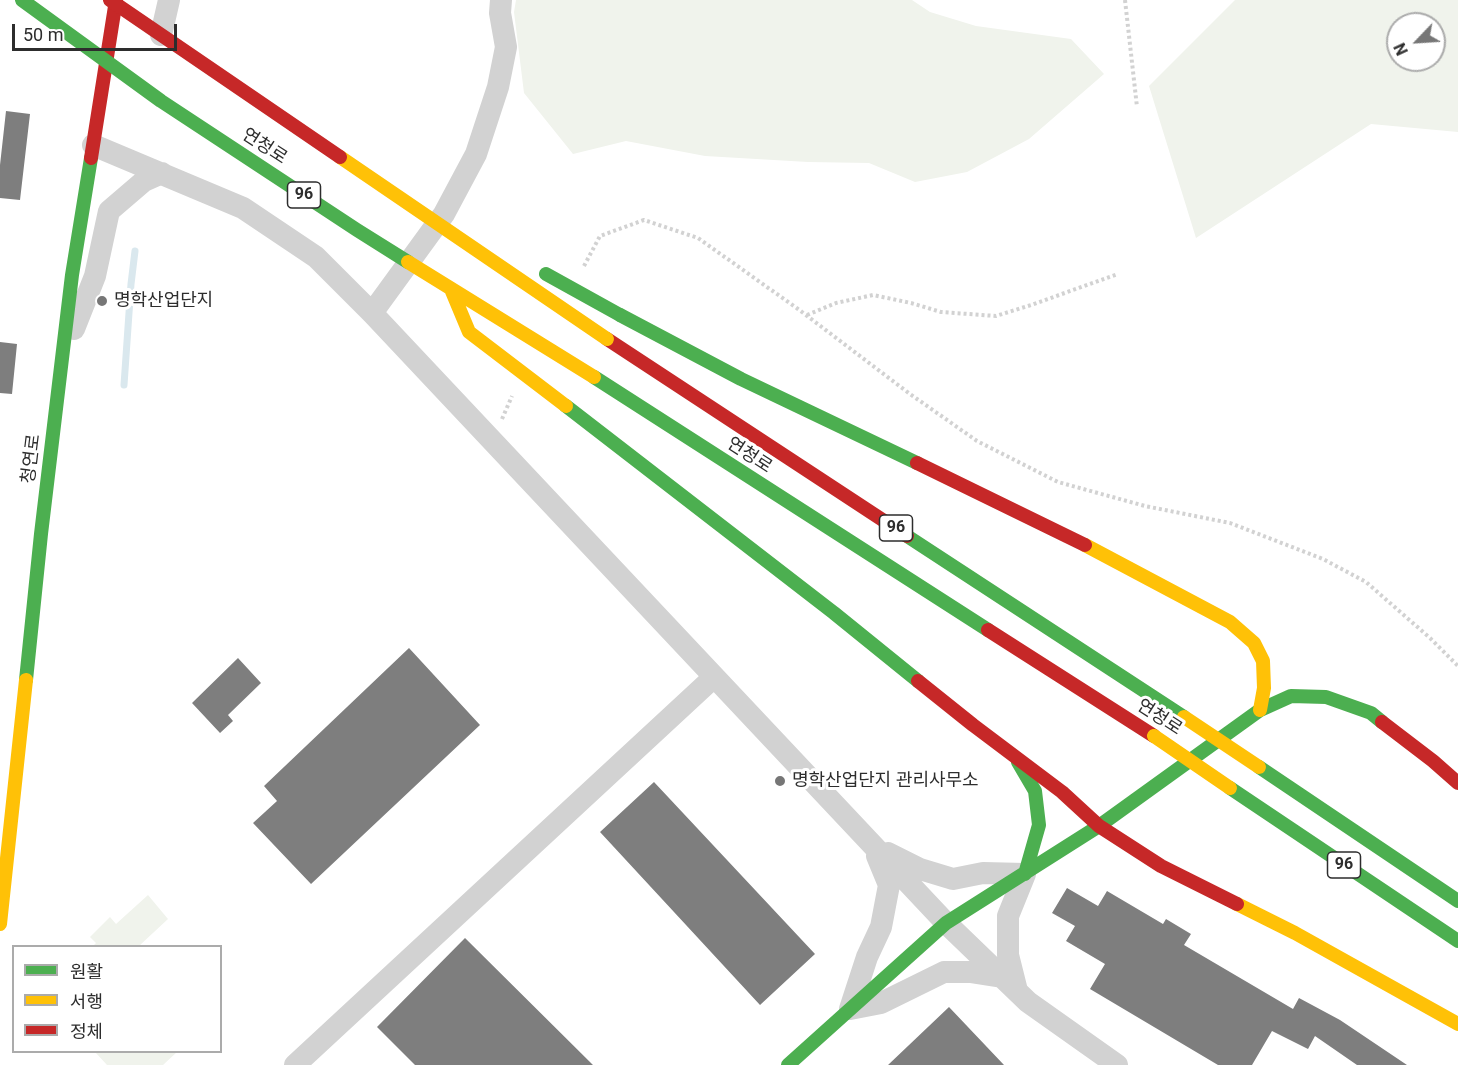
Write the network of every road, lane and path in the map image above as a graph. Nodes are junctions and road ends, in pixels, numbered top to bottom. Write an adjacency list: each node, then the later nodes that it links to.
1 (22, 0): 14 (main road, 연청로 / 96, bridge)
2 (110, 0): 7 (main road, 연청로 / 96, bridge)
3 (116, 0): 9 (main road, 청연로)
4 (169, 0): 7 (street)
5 (501, 0): 15 (street)
6 (1125, 0): 8 (path)
7 (161, 35): 12 (main road, 연청로 / 96, bridge)
8 (1137, 107)
9 (93, 145): 10 (street); 17 (main road, 청연로)
10 (162, 173): 15 (street); 17 (street)
11 (583, 267): 16 (path)
12 (509, 272): 22 (main road, bridge); 31 (main road, 연청로 / 96, bridge)
13 (1118, 274): 16 (path)
14 (451, 289): 23 (main road, bridge); 34 (main road, 연청로 / 96, bridge)
15 (372, 313): 19 (street)
16 (806, 315): 20 (path)
17 (62, 358): 33 (main road, 청연로)
18 (516, 388): 19 (path)
19 (493, 442): 21 (street)
20 (1458, 666)
21 (714, 677): 26 (street); 38 (street)
22 (1260, 711): 24 (main road); 25 (main road)
23 (1015, 757): 25 (main road); 30 (main road)
24 (1458, 783)
25 (1099, 826): 29 (main road); 30 (main road)
26 (874, 846): 30 (street); 32 (street); 36 (street)
27 (1115, 853): 29 (main road)
28 (1080, 854): 30 (main road)
29 (1154, 861): 37 (main road)
30 (1025, 874): 32 (main road); 35 (street)
31 (1458, 901)
32 (946, 923): 35 (street); 36 (main road)
33 (0, 924)
34 (1458, 941)
35 (1010, 984): 36 (street); 40 (street)
36 (850, 1009): 39 (main road)
37 (1458, 1024)
38 (296, 1065)
39 (788, 1065)
40 (1117, 1065)

